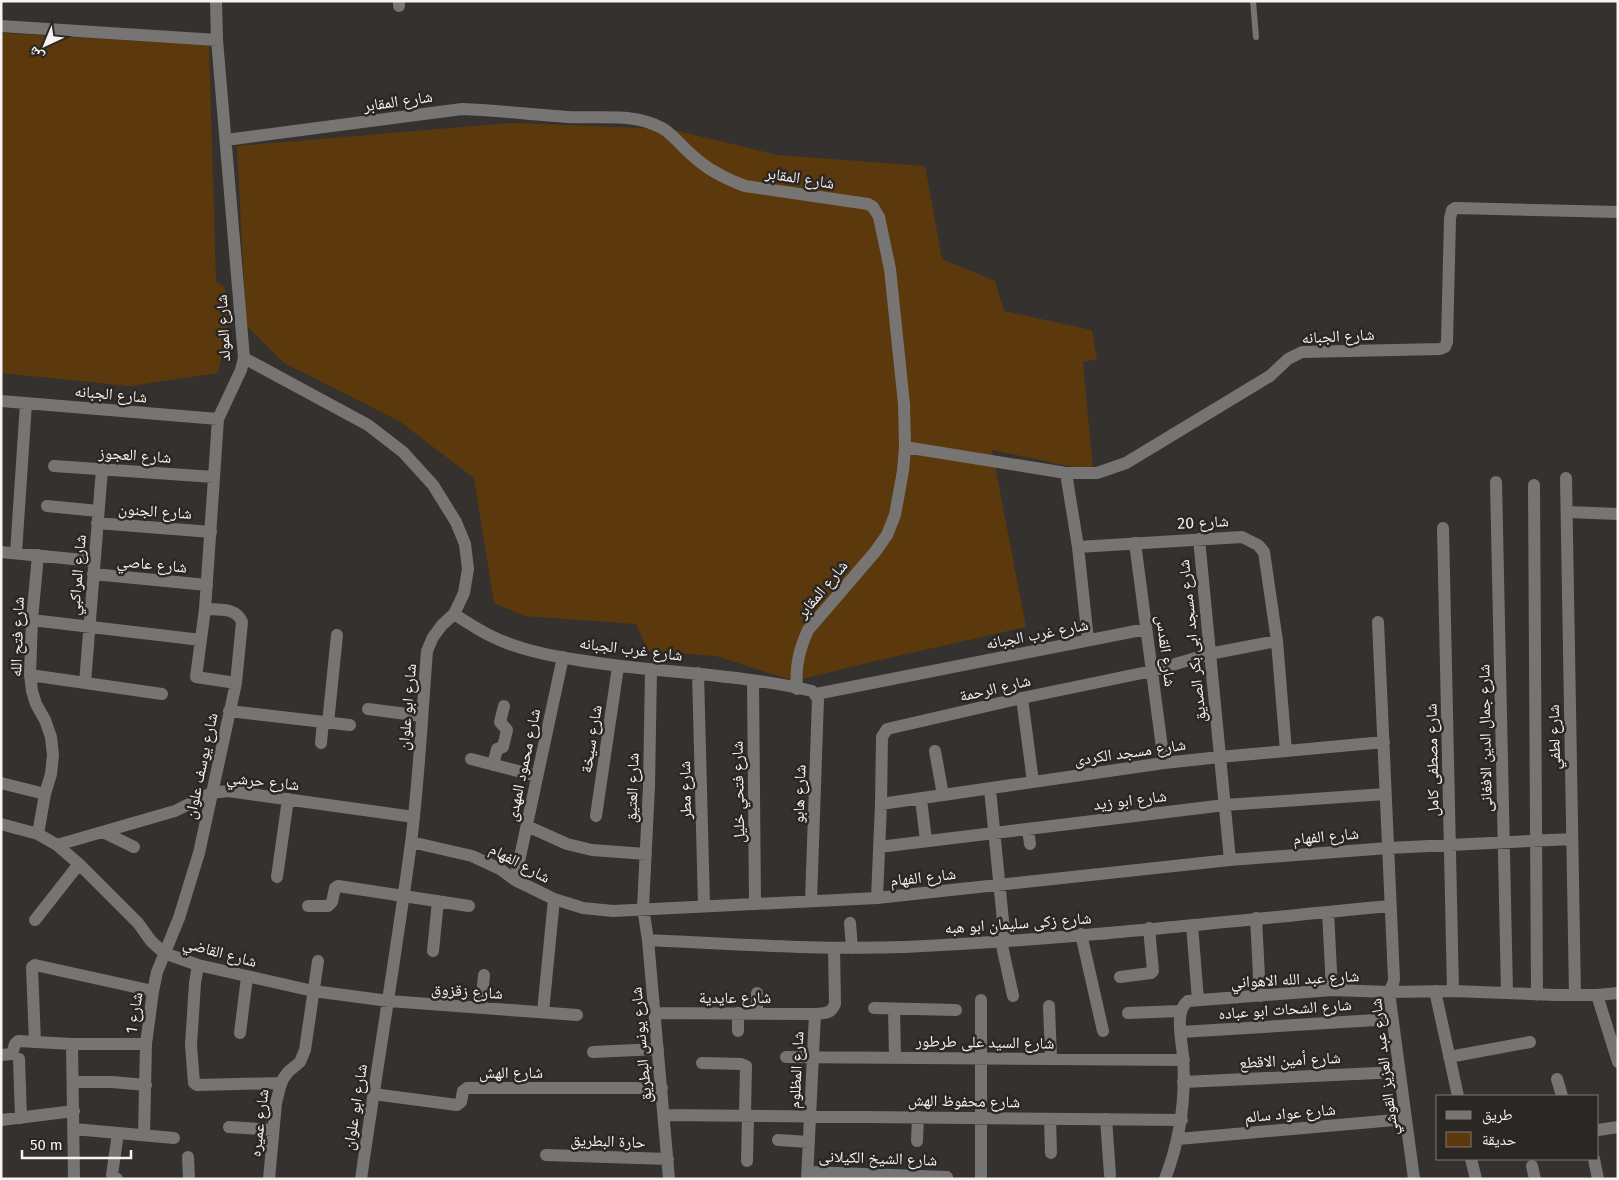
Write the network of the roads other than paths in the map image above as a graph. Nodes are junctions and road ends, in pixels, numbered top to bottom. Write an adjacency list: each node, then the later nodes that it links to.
1 (216, 1): 5 (street, شارع المولد)
2 (1253, 1): 4 (lane)
3 (1, 26): 5 (street)
4 (1256, 37)
5 (217, 40): 6 (street, شارع المولد)
6 (226, 140): 8 (street, شارع المولد); 12 (street, شارع المقابر)
7 (1618, 212): 15 (street, شارع الجبانه)
8 (244, 358): 11 (street, شارع المولد); 36 (street, شارع ابو علوان)
9 (1, 401): 10 (street, شارع الجبانه)
10 (26, 403): 11 (street, شارع الجبانه); 30 (street)
11 (218, 419): 16 (street, شارع المولد)
12 (905, 447): 15 (street, شارع الجبانه); 55 (street, شارع المقابر)
13 (54, 466): 14 (street, شارع العجوز)
14 (102, 469): 16 (street, شارع العجوز); 23 (street, شارع المراكبي)
15 (1066, 473): 28 (street)
16 (214, 477): 25 (street, شارع المولد)
17 (1566, 478): 21 (street, شارع لطفي)
18 (1496, 482): 97 (street, شارع جمال الدين الافغانى)
19 (1534, 486): 94 (street)
20 (47, 506): 23 (street, شارع الجنون)
21 (1567, 512): 22 (street); 93 (street, شارع لطفي)
22 (1618, 514)
23 (98, 517): 25 (street, شارع الجنون); 32 (street, شارع المراكبي)
24 (1443, 528): 99 (street, شارع مصطفى كامل)
25 (211, 532): 34 (street, شارع المولد)
26 (1199, 538): 27 (street, شارع 20); 44 (street, شارع 20); 45 (street, شارع مسجد ابى بكر الصديق)
27 (1135, 543): 28 (street, شارع 20); 40 (street, شارع القدس)
28 (1078, 547): 43 (street)
29 (1, 552): 30 (street)
30 (16, 553): 31 (street)
31 (38, 555): 32 (street); 37 (street, شارع فتح الله)
32 (94, 561): 33 (street, شارع المراكبي)
33 (93, 574): 34 (street, شارع عاصي); 39 (street, شارع المراكبي)
34 (207, 585): 35 (street, شارع المولد)
35 (205, 609): 42 (street, شارع المولد); 54 (street, شارع يوسف علوان)
36 (454, 614): 46 (street, شارع غرب الجبانه); 62 (street, شارع ابو علوان)
37 (32, 620): 39 (street); 51 (street, شارع فتح الله)
38 (1378, 622): 65 (street, شارع عبد العزيز القوشي)
39 (89, 627): 42 (street); 53 (street, شارع المراكبي)
40 (1146, 629): 43 (street, شارع غرب الجبانه); 49 (street, شارع القدس)
41 (337, 635): 63 (street)
42 (201, 640): 54 (street, شارع المولد)
43 (1088, 640): 56 (street, شارع غرب الجبانه)
44 (1277, 641): 45 (street, شارع الرحمة); 68 (street, شارع 20)
45 (1209, 654): 49 (street, شارع الرحمة); 69 (street, شارع مسجد ابى بكر الصديق)
46 (563, 657): 47 (street, شارع غرب الجبانه); 73 (street, شارع محمود المهدى)
47 (618, 667): 48 (street, شارع غرب الجبانه); 85 (street, شارع سيخة)
48 (651, 670): 50 (street, شارع غرب الجبانه); 104 (street, شارع العتيق)
49 (1152, 672): 58 (street, شارع الرحمة); 71 (street, شارع القدس)
50 (698, 674): 52 (street, شارع غرب الجبانه); 116 (street, شارع مطر)
51 (30, 675): 53 (street); 78 (street, شارع فتح الله)
52 (753, 681): 55 (street, شارع غرب الجبانه); 115 (street, شارع فتحي خليل)
53 (84, 683): 57 (street)
54 (236, 683): 61 (street, شارع يوسف علوان)
55 (797, 689): 56 (street, شارع غرب الجبانه)
56 (814, 693): 114 (street, شارع هابو)
57 (162, 694)
58 (1022, 698): 74 (street); 83 (street, شارع الرحمة)
59 (504, 706): 72 (street)
60 (368, 709): 62 (street)
61 (229, 711): 63 (street); 77 (street, شارع يوسف علوان)
62 (422, 716): 86 (street, شارع ابو علوان)
63 (325, 722): 64 (street); 66 (street)
64 (350, 725)
65 (1384, 742): 68 (street, شارع مسجد الكردى); 79 (street, شارع عبد العزيز القوشي)
66 (320, 743)
67 (936, 751): 80 (street)
68 (1286, 751): 69 (street, شارع مسجد الكردى)
69 (1220, 757): 71 (street, شارع مسجد الكردى); 84 (street, شارع مسجد ابى بكر الصديق)
70 (471, 760): 72 (street)
71 (1164, 764): 74 (street, شارع مسجد الكردى)
72 (493, 765): 73 (street)
73 (537, 776): 88 (street, شارع محمود المهدى)
74 (1033, 782): 76 (street, شارع مسجد الكردى)
75 (1, 783): 78 (street)
76 (990, 789): 80 (street, شارع مسجد الكردى); 92 (street)
77 (212, 793): 82 (street, شارع حرشي); 90 (street, شارع حرشي); 133 (street, شارع يوسف علوان)
78 (46, 794): 91 (street, شارع فتح الله)
79 (1385, 794): 84 (street, شارع ابو زيد); 103 (street, شارع عبد العزيز القوشي)
80 (943, 795): 81 (street, شارع مسجد الكردى)
81 (921, 798): 83 (street, شارع مسجد الكردى); 95 (street)
82 (288, 799): 86 (street, شارع حرشي); 107 (street)
83 (881, 804): 102 (street, شارع الرحمة)
84 (1225, 805): 89 (street, شارع ابو زيد); 105 (street, شارع مسجد ابى بكر الصديق)
85 (596, 816)
86 (414, 817): 96 (street, شارع ابو علوان)
87 (1, 824): 91 (street, شارع القاضي)
88 (527, 826): 104 (street); 108 (street, شارع محمود المهدى)
89 (1028, 829): 92 (street, شارع ابو زيد); 98 (street)
90 (103, 832): 100 (street, شارع حرشي); 101 (street)
91 (38, 834): 100 (street, شارع القاضي)
92 (995, 834): 95 (street, شارع ابو زيد); 109 (street)
93 (1572, 839): 94 (street); 149 (street, شارع لطفي)
94 (1536, 840): 97 (street); 148 (street)
95 (926, 841): 102 (street, شارع ابو زيد)
96 (411, 842): 108 (street, شارع الفهام); 110 (street, شارع ابو علوان)
97 (1504, 842): 99 (street); 146 (street, شارع جمال الدين الافغانى)
98 (1030, 844)
99 (1450, 844): 103 (street, شارع الفهام); 140 (street, شارع مصطفى كامل)
100 (56, 845): 106 (street, شارع القاضي)
101 (134, 847)
102 (879, 847): 111 (street, شارع الرحمة)
103 (1388, 848): 105 (street, شارع الفهام); 119 (street, شارع عبد العزيز القوشي)
104 (646, 854): 120 (street, شارع العتيق)
105 (1230, 860): 109 (street, شارع الفهام)
106 (79, 864): 123 (street); 133 (street, شارع القاضي)
107 (277, 877)
108 (515, 880): 112 (street, شارع الفهام)
109 (999, 886): 111 (street, شارع الفهام); 129 (street)
110 (404, 895): 113 (street); 117 (street); 155 (street, شارع ابو علوان)
111 (877, 898): 114 (street, شارع الفهام)
112 (554, 900): 120 (street, شارع الفهام); 162 (street)
113 (438, 901): 118 (street); 132 (street)
114 (812, 901): 115 (street, شارع الفهام)
115 (755, 903): 116 (street, شارع الفهام)
116 (704, 905): 120 (street, شارع الفهام)
117 (308, 906)
118 (469, 906)
119 (1390, 906): 121 (street, شارع زكى سليمان ابو هبه); 144 (street, شارع عبد العزيز القوشي)
120 (643, 908): 128 (street, شارع يونس البطريق)
121 (1328, 912): 122 (street, شارع زكى سليمان ابو هبه); 139 (street)
122 (1256, 918): 125 (street, شارع زكى سليمان ابو هبه); 152 (street)
123 (35, 920)
124 (850, 923): 131 (street)
125 (1192, 924): 126 (street, شارع زكى سليمان ابو هبه); 154 (street)
126 (1149, 928): 127 (street, شارع زكى سليمان ابو هبه); 138 (street)
127 (1081, 934): 129 (street, شارع زكى سليمان ابو هبه); 171 (street)
128 (648, 940): 130 (street, شارع زكى سليمان ابو هبه); 163 (street, شارع يونس البطريق)
129 (1003, 941): 131 (street, شارع زكى سليمان ابو هبه); 151 (street)
130 (834, 948): 131 (street, شارع زكى سليمان ابو هبه); 167 (street, شارع المظلوم)
131 (852, 948)
132 (433, 951)
133 (164, 953): 135 (street, شارع القاضي); 143 (street, شارع 1)
134 (318, 961): 141 (street, شارع عميره)
135 (198, 965): 137 (street, شارع القاضي); 196 (street)
136 (484, 975): 157 (street)
137 (247, 977): 141 (street, شارع القاضي); 173 (street)
138 (1120, 977)
139 (1332, 990): 144 (street, شارع عبد الله الاهواني); 152 (street, شارع عبد الله الاهواني)
140 (1453, 990): 142 (street, شارع عبد الله الاهواني); 146 (street, شارع عبد الله الاهواني)
141 (313, 991): 155 (street, شارع القاضي); 196 (street, شارع عميره)
142 (1435, 991): 144 (street, شارع عبد الله الاهواني); 184 (street)
143 (153, 992): 174 (street); 177 (street, شارع 1)
144 (1389, 992): 169 (street, شارع عبد العزيز القوشي)
145 (757, 993): 166 (street)
146 (1507, 993): 148 (street, شارع عبد الله الاهواني)
147 (1618, 993): 150 (street, شارع عبد الله الاهواني)
148 (1537, 995): 149 (street, شارع عبد الله الاهواني)
149 (1575, 995): 150 (street, شارع عبد الله الاهواني)
150 (1597, 995): 189 (street)
151 (1013, 996)
152 (1260, 996): 154 (street, شارع عبد الله الاهواني)
153 (981, 1000): 185 (street)
154 (1198, 1000): 161 (street, شارع عبد الله الاهواني)
155 (389, 1001): 157 (street, شارع زقزوق); 198 (street, شارع ابو علوان)
156 (1049, 1006): 187 (street)
157 (481, 1008): 162 (street, شارع زقزوق)
158 (874, 1008): 159 (street)
159 (894, 1009): 160 (street); 183 (street)
160 (956, 1010)
161 (1180, 1011): 165 (street); 172 (street)
162 (543, 1012): 168 (street, شارع زقزوق)
163 (654, 1013): 164 (street, شارع عايدية); 178 (street, شارع يونس البطريق)
164 (738, 1013): 166 (street, شارع عايدية); 170 (street)
165 (1128, 1013)
166 (757, 1014): 167 (street, شارع عايدية)
167 (815, 1014): 181 (street, شارع المظلوم)
168 (577, 1015)
169 (1392, 1019): 172 (street, شارع الشحات ابو عباده); 191 (street, شارع عبد العزيز القوشي)
170 (738, 1031)
171 (1103, 1031)
172 (1181, 1032): 188 (street)
173 (240, 1033)
174 (35, 1042): 176 (street); 180 (street)
175 (1530, 1042): 184 (street)
176 (72, 1044): 177 (street); 193 (street)
177 (146, 1044): 194 (street, شارع 1)
178 (658, 1049): 179 (street); 197 (street, شارع يونس البطريق)
179 (593, 1052)
180 (1, 1055)
181 (813, 1056): 182 (street, شارع السيد على طرطور); 183 (street, شارع السيد على طرطور); 204 (street, شارع المظلوم)
182 (786, 1057)
183 (895, 1057): 185 (street, شارع السيد على طرطور)
184 (1449, 1057): 199 (street)
185 (980, 1058): 187 (street, شارع السيد على طرطور); 207 (street)
186 (19, 1059): 206 (street)
187 (1050, 1059): 188 (street, شارع السيد على طرطور)
188 (1184, 1060): 195 (street)
189 (1618, 1062)
190 (702, 1063): 203 (street)
191 (1399, 1072): 195 (street, شارع أمين الاقطع); 208 (street, شارع عبد العزيز القوشي)
192 (1557, 1079): 200 (street)
193 (73, 1082): 194 (street); 201 (street)
194 (146, 1082): 219 (street, شارع 1)
195 (1183, 1082): 212 (street)
196 (281, 1083): 216 (street, شارع عميره)
197 (662, 1088): 198 (street, شارع الهش); 202 (street, شارع يونس البطريق)
198 (373, 1094): 239 (street, شارع ابو علوان)
199 (1458, 1095)
200 (1562, 1095)
201 (74, 1111): 206 (street); 215 (street)
202 (664, 1115): 203 (street, شارع محفوظ الهش); 228 (street, شارع يونس البطريق)
203 (746, 1116): 204 (street, شارع محفوظ الهش); 231 (street)
204 (810, 1116): 205 (street, شارع محفوظ الهش); 224 (street, شارع المظلوم)
205 (918, 1117): 207 (street, شارع محفوظ الهش); 223 (street)
206 (21, 1118): 211 (street)
207 (981, 1118): 209 (street, شارع محفوظ الهش); 241 (street)
208 (1406, 1118): 221 (street, شارع عواد سالم); 243 (street, شارع عبد العزيز القوشي)
209 (1050, 1119): 210 (street, شارع محفوظ الهش); 225 (street)
210 (1106, 1119): 212 (street, شارع محفوظ الهش); 233 (street)
211 (1, 1120)
212 (1182, 1120): 221 (street)
213 (229, 1127): 216 (street)
214 (1618, 1127): 217 (street)
215 (74, 1129): 218 (street); 235 (street)
216 (273, 1130): 238 (street, شارع عميره)
217 (1599, 1130)
218 (118, 1133): 219 (street); 236 (street)
219 (144, 1135): 220 (street)
220 (174, 1138)
221 (1178, 1139): 242 (street)
222 (778, 1140): 224 (street)
223 (917, 1141)
224 (809, 1142): 232 (street, شارع المظلوم)
225 (1050, 1153)
226 (546, 1155): 228 (street, حارة البطريق)
227 (188, 1157): 237 (street)
228 (668, 1160): 240 (street, شارع يونس البطريق)
229 (1471, 1160): 244 (street)
230 (1594, 1160): 245 (street)
231 (747, 1161)
232 (808, 1175): 234 (street, شارع الشيخ الكيلانى)
233 (1110, 1175)
234 (947, 1177)
235 (74, 1179)
236 (117, 1179)
237 (189, 1179)
238 (269, 1179)
239 (361, 1179)
240 (669, 1179)
241 (981, 1179)
242 (1165, 1179)
243 (1414, 1179)
244 (1476, 1179)
245 (1598, 1179)

